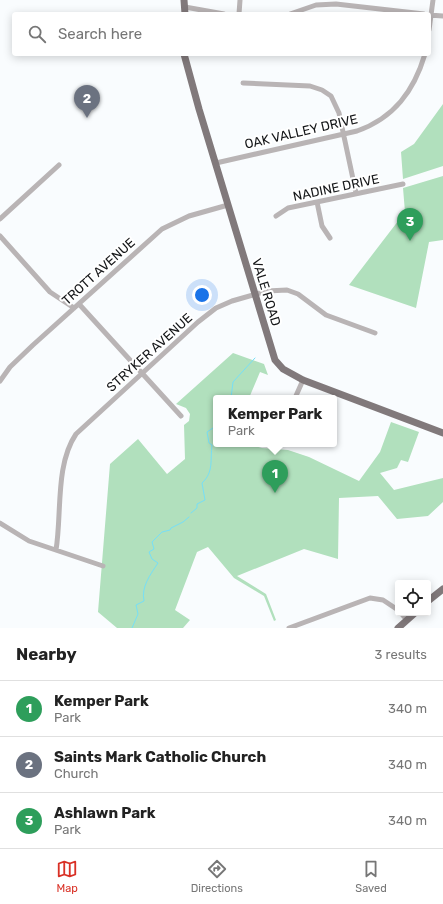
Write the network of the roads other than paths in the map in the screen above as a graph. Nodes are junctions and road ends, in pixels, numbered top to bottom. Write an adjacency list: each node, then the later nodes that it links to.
1 (240, 0): 5 (street)
2 (433, 0): 8 (street)
3 (185, 7): 4 (street)
4 (213, 12)
5 (239, 12)
6 (296, 12): 7 (street)
7 (406, 12)
8 (431, 12)
9 (431, 15): 10 (street)
10 (443, 16)
11 (185, 56): 15 (main road, VALE ROAD)
12 (424, 56): 14 (street, OAK VALLEY DRIVE)
13 (243, 83): 14 (street)
14 (344, 134): 15 (street, OAK VALLEY DRIVE); 18 (street)
15 (216, 163): 20 (main road, VALE ROAD)
16 (59, 165): 22 (street)
17 (402, 184): 18 (street, NADINE DRIVE)
18 (356, 193): 19 (street, NADINE DRIVE)
19 (317, 202): 21 (street, NADINE DRIVE); 24 (street)
20 (228, 205): 25 (main road, VALE ROAD); 26 (street, TROTT AVENUE)
21 (276, 216)
22 (0, 220)
23 (0, 236): 27 (street)
24 (330, 238)
25 (255, 294): 28 (street, STRYKER AVENUE); 29 (street, STRYKER AVENUE); 31 (main road, VALE ROAD)
26 (79, 304): 27 (street, TROTT AVENUE); 29 (street)
27 (74, 308): 30 (street, TROTT AVENUE)
28 (375, 333)
29 (142, 373): 33 (street); 36 (street, STRYKER AVENUE)
30 (1, 377)
31 (303, 380): 32 (street); 34 (main road, VALE ROAD)
32 (296, 395)
33 (181, 416)
34 (443, 434)
35 (0, 522): 36 (street)
36 (56, 550): 37 (street)
37 (103, 566)
38 (443, 589): 39 (main road)
39 (431, 599)
40 (395, 608): 44 (street)
41 (404, 616): 43 (street)
42 (412, 616): 43 (main road)
43 (407, 620): 45 (main road)
44 (289, 628)
45 (398, 628)

